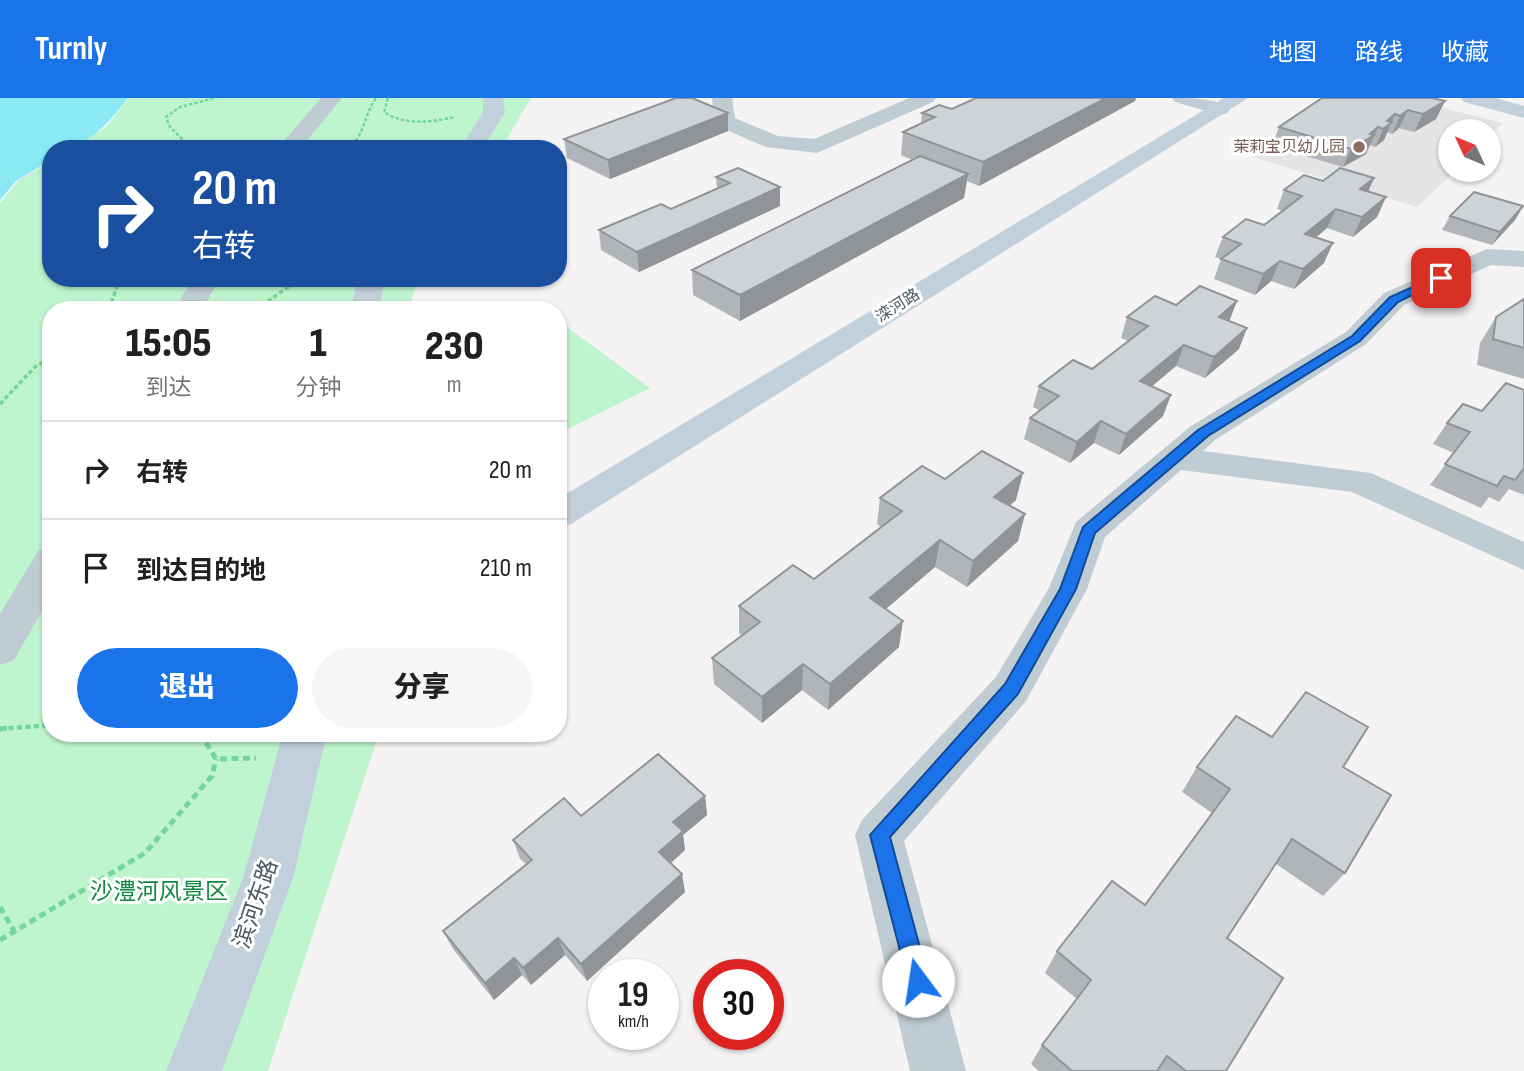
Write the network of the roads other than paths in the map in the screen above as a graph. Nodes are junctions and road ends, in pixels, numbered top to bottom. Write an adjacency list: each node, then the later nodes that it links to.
1 (332, 98): 9 (street)
2 (493, 98): 10 (street)
3 (722, 98): 4 (street)
4 (926, 98)
5 (1182, 98): 7 (street)
6 (1471, 98): 8 (street)
7 (1229, 104): 13 (street, 滦河路)
8 (1524, 112)
9 (296, 140)
10 (477, 140)
11 (1524, 259): 12 (street)
12 (1174, 458): 14 (street); 19 (street)
13 (567, 509)
14 (1524, 557)
15 (42, 577): 16 (street)
16 (0, 649)
17 (302, 746): 18 (street, 滨河东路)
18 (194, 1071)
19 (939, 1071)

